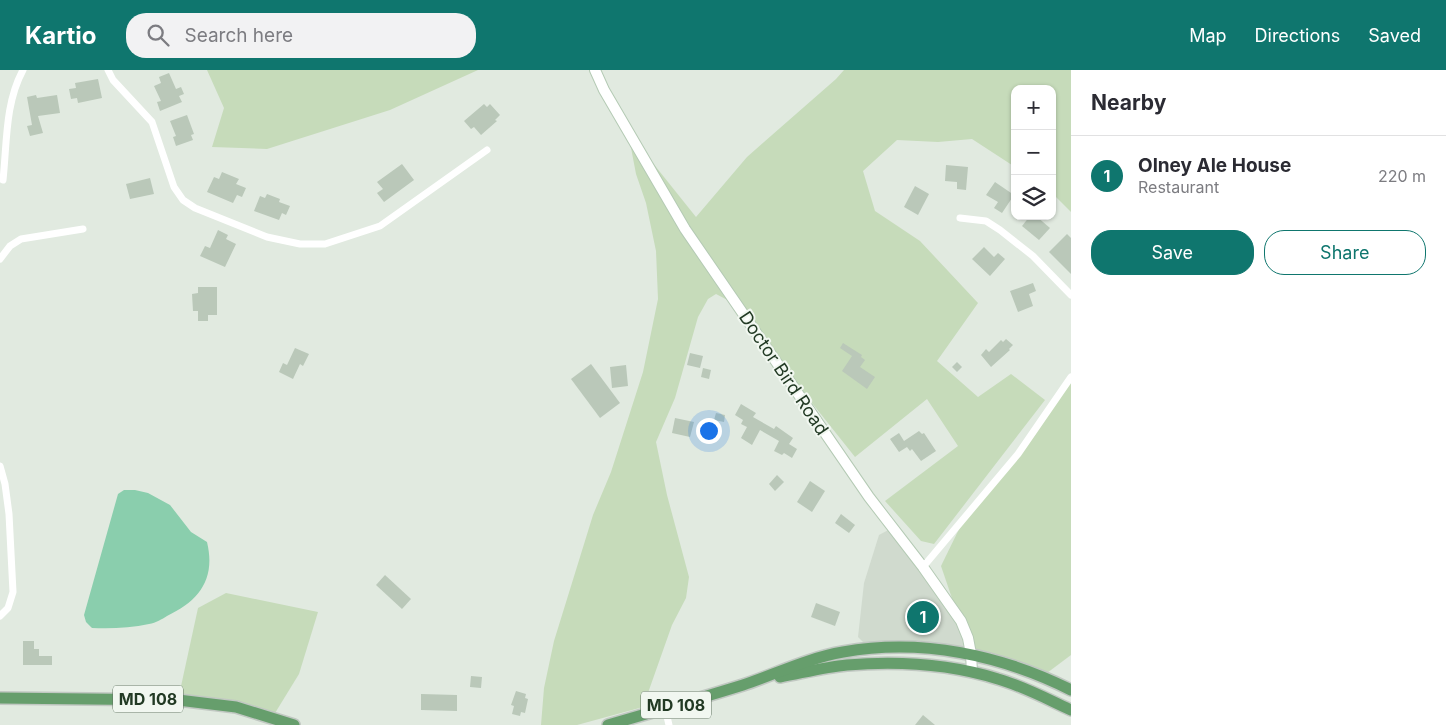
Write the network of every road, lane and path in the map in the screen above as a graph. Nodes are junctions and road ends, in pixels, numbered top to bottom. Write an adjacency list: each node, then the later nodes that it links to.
1 (23, 70): 5 (street)
2 (108, 70): 4 (street)
3 (595, 70): 12 (main road, Doctor Bird Road)
4 (487, 150)
5 (3, 180)
6 (960, 218): 9 (street)
7 (83, 229): 8 (street)
8 (0, 260)
9 (1071, 295)
10 (1071, 377): 12 (street)
11 (0, 466): 13 (street)
12 (923, 567): 14 (main road, Doctor Bird Road)
13 (0, 616)
14 (971, 654): 15 (main road, Doctor Bird Road); 16 (main road, MD 108); 17 (main road, MD 108)
15 (972, 672): 16 (main road, MD 108); 20 (main road, MD 108)
16 (744, 684): 19 (main road, MD 108)
17 (1071, 690)
18 (0, 698): 21 (main road, MD 108)
19 (664, 708): 22 (main road, MD 108); 23 (street)
20 (1071, 710)
21 (294, 725)
22 (608, 725)
23 (670, 725)

